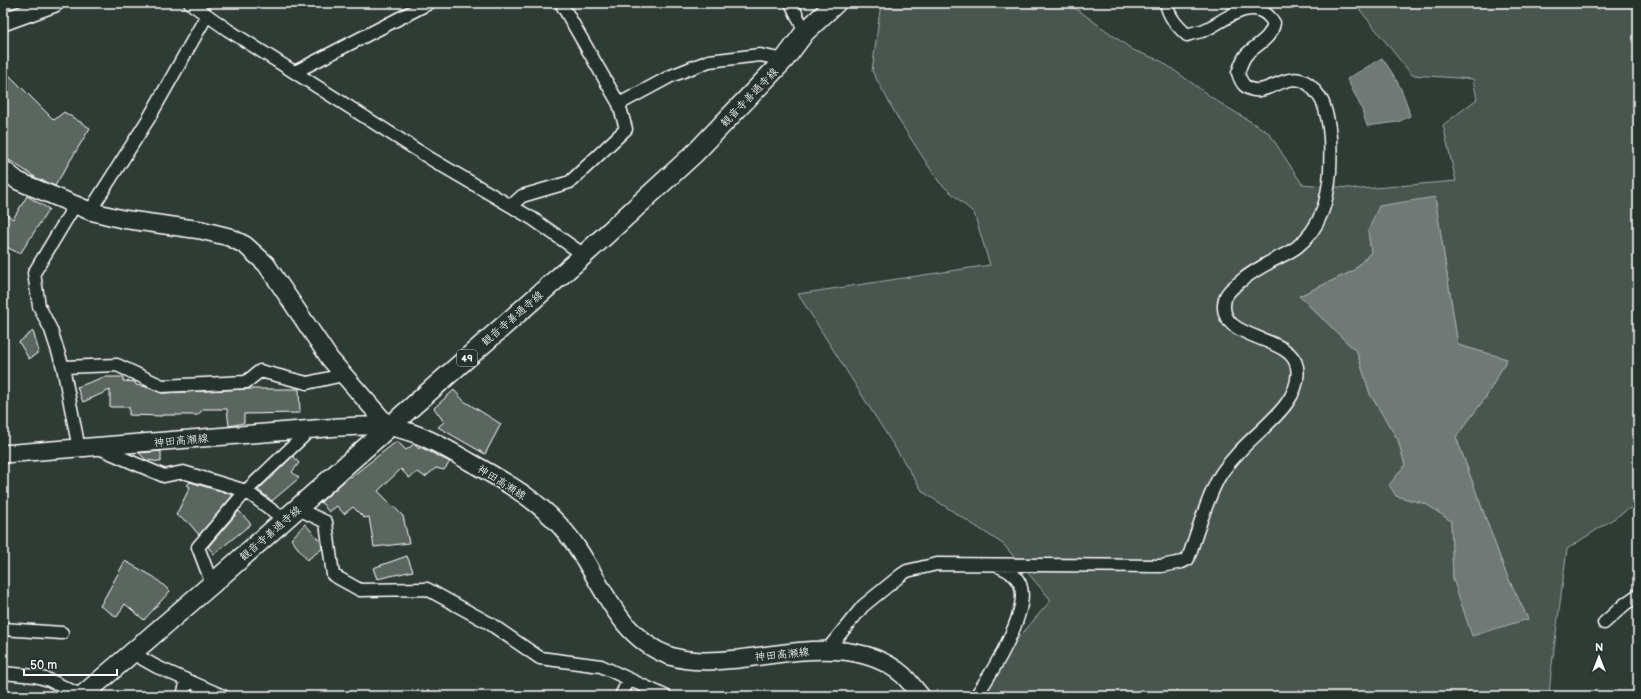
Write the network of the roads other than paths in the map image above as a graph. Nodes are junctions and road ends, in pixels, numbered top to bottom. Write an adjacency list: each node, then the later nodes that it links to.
1 (55, 3): 9 (main road)
2 (190, 3): 8 (street)
3 (429, 3): 12 (street)
4 (561, 3): 13 (street)
5 (791, 3): 10 (street)
6 (836, 3): 10 (main road, 観音寺善通寺線 / 49)
7 (1166, 3): 27 (street)
8 (207, 14): 12 (street); 16 (street)
9 (3, 22)
10 (805, 32): 11 (main road, 観音寺善通寺線 / 49)
11 (784, 60): 13 (street); 17 (main road, 観音寺善通寺線 / 49)
12 (295, 72): 15 (street)
13 (619, 104): 15 (street)
14 (3, 169): 16 (main road)
15 (512, 206): 17 (street)
16 (83, 208): 18 (street); 19 (main road)
17 (584, 255): 20 (main road, 観音寺善通寺線 / 49)
18 (63, 367): 19 (street); 23 (street)
19 (343, 374): 20 (main road)
20 (389, 426): 21 (main road, 神田高瀬線); 26 (main road, 観音寺善通寺線 / 49); 33 (main road, 神田高瀬線)
21 (311, 429): 22 (main road, 神田高瀬線); 25 (street)
22 (98, 447): 23 (main road, 神田高瀬線); 25 (street)
23 (79, 449): 24 (main road, 神田高瀬線)
24 (3, 454)
25 (246, 491): 26 (street); 28 (street)
26 (291, 514): 28 (main road, 観音寺善通寺線 / 49); 36 (street)
27 (997, 565): 33 (street); 44 (street)
28 (212, 584): 34 (main road, 観音寺善通寺線 / 49)
29 (1638, 595): 30 (street)
30 (1604, 623)
31 (3, 629): 32 (street)
32 (62, 634)
33 (827, 650): 43 (main road, 神田高瀬線)
34 (132, 653): 37 (street); 38 (main road, 観音寺善通寺線 / 49)
35 (3, 672): 38 (street)
36 (629, 679): 41 (street); 42 (street)
37 (187, 680): 39 (street); 40 (street)
38 (82, 696)
39 (183, 696)
40 (223, 696)
41 (621, 696)
42 (665, 696)
43 (921, 696)
44 (976, 696)

